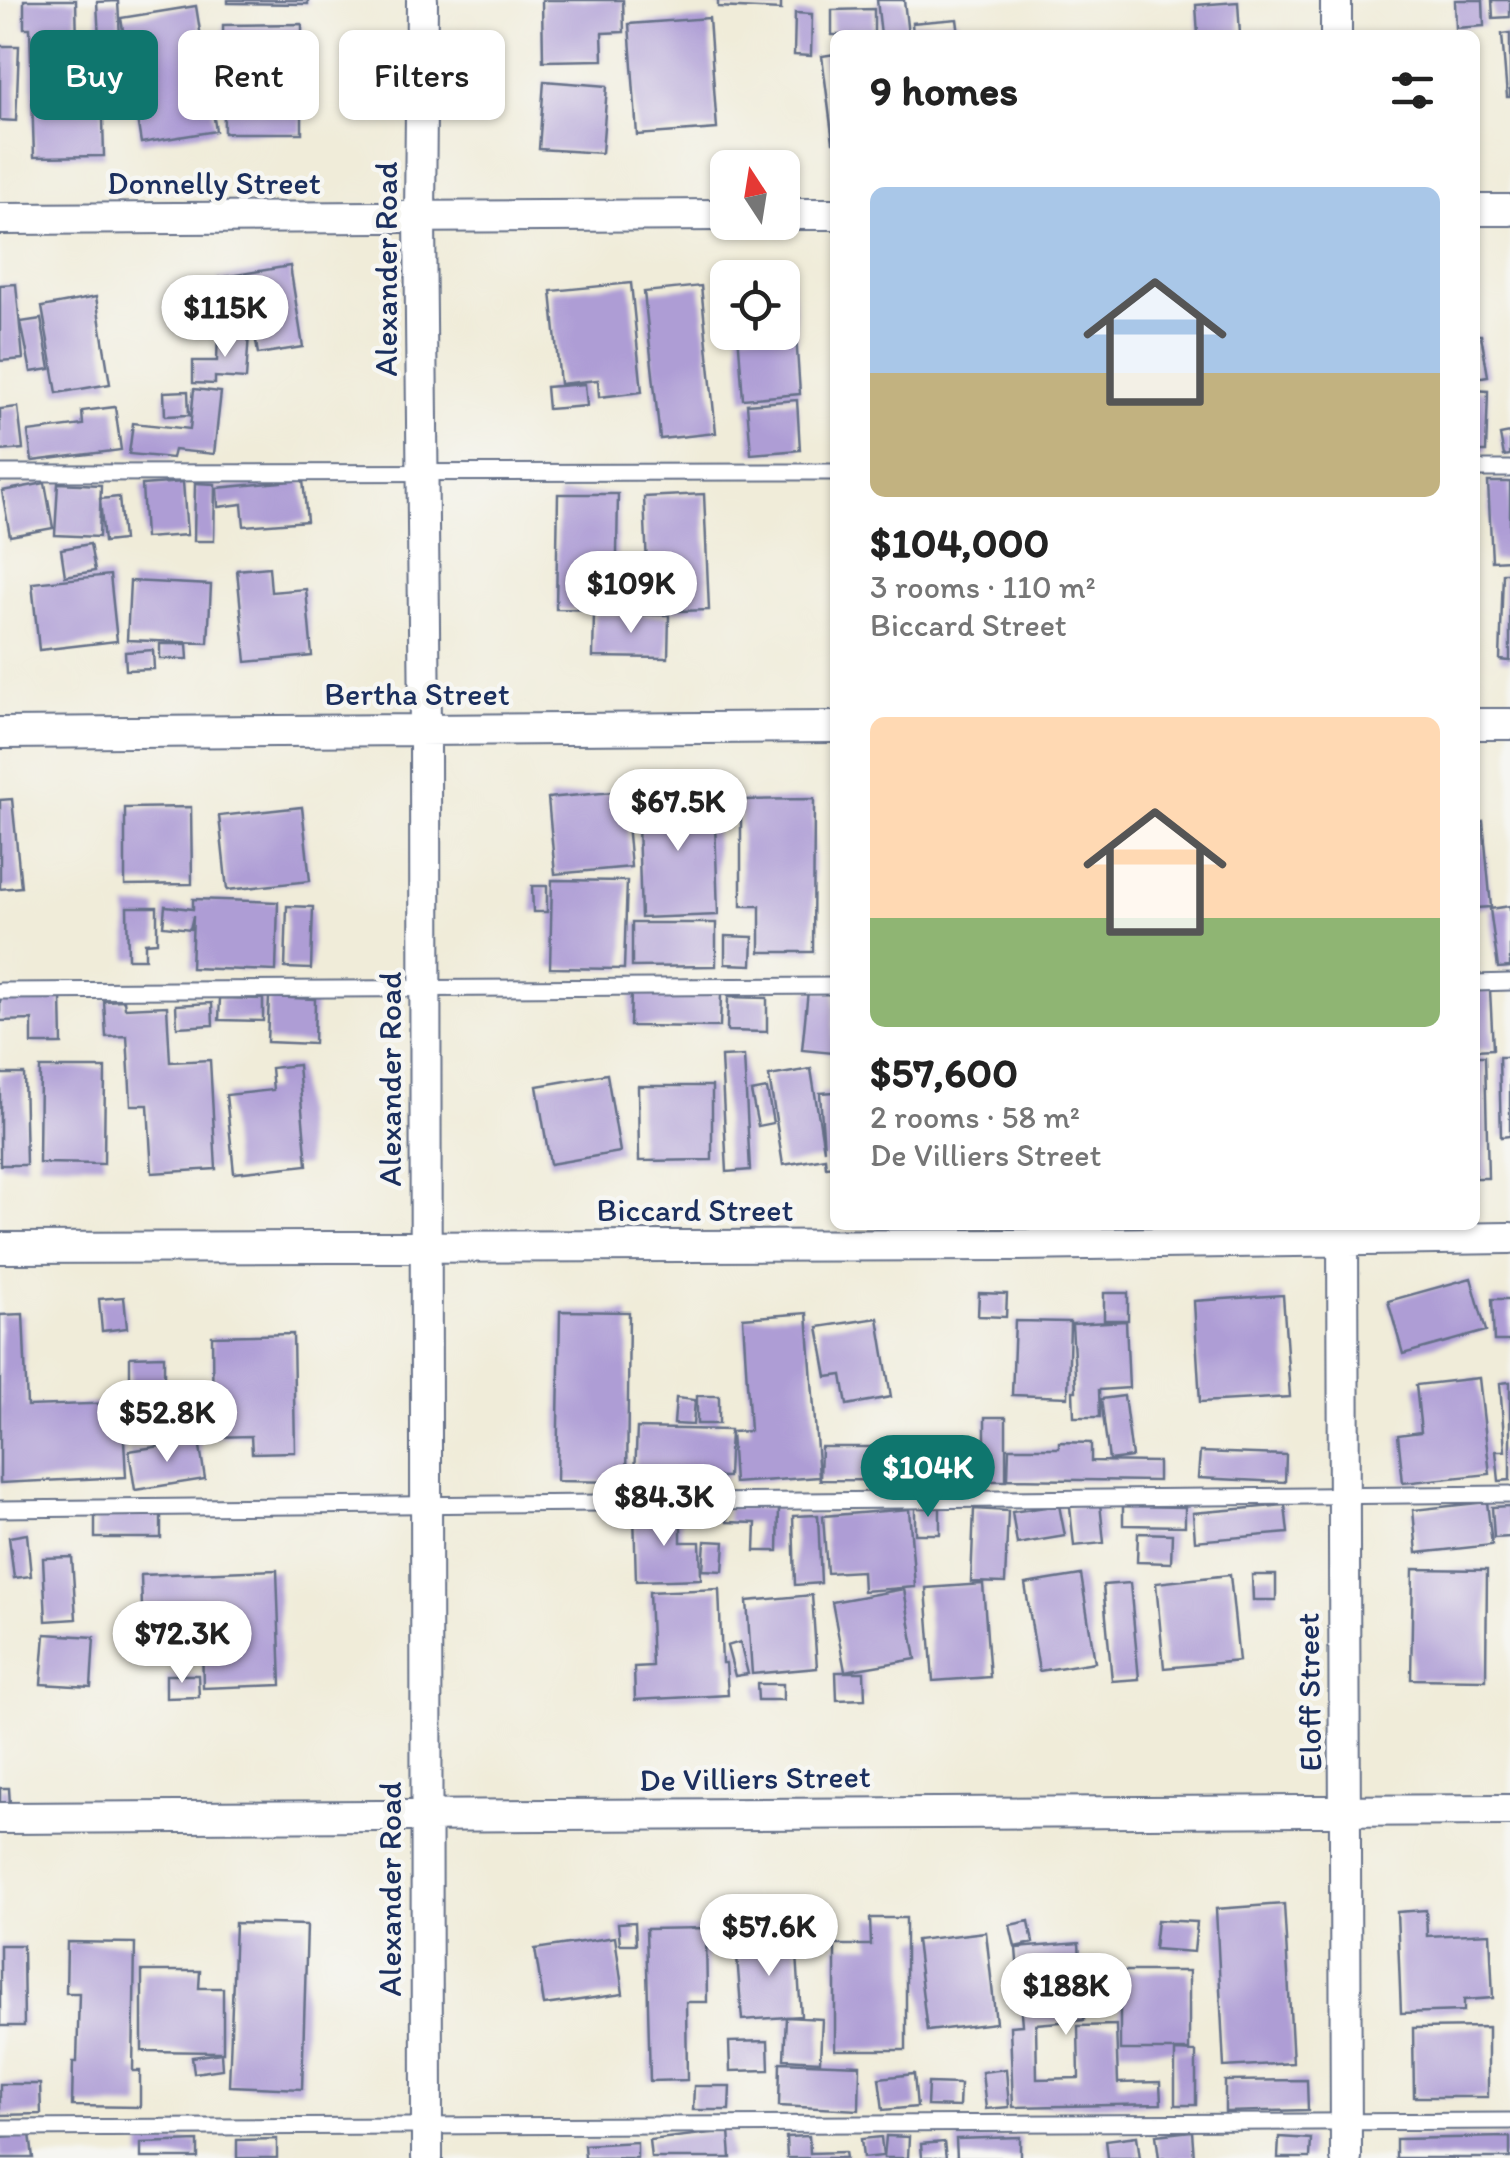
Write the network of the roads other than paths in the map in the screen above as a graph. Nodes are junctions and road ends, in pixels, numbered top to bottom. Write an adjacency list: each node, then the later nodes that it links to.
1 (422, 0): 9 (street, Alexander Road)
2 (1336, 0): 3 (street)
3 (1336, 30)
4 (1480, 210): 5 (street)
5 (1510, 210)
6 (800, 214): 7 (street)
7 (830, 214)
8 (710, 215): 9 (street, Donnelly Street)
9 (420, 217): 10 (street, Donnelly Street); 15 (street, Alexander Road)
10 (0, 218)
11 (1480, 469): 12 (lane)
12 (1510, 469)
13 (830, 472): 15 (lane)
14 (0, 473): 15 (lane)
15 (423, 474): 19 (street, Alexander Road)
16 (1480, 724): 17 (street)
17 (1510, 724)
18 (830, 726): 19 (street, Bertha Street)
19 (425, 729): 20 (street, Bertha Street); 24 (street, Alexander Road)
20 (0, 733)
21 (1510, 982): 22 (lane)
22 (1480, 983)
23 (830, 986): 24 (lane)
24 (424, 988): 25 (lane); 28 (street, Alexander Road)
25 (0, 991)
26 (1343, 1232): 27 (street, Biccard Street); 28 (street, Biccard Street); 30 (street, Eloff Street)
27 (1510, 1238)
28 (426, 1245): 29 (street, Biccard Street); 32 (street, Alexander Road)
29 (0, 1248)
30 (1342, 1494): 31 (lane); 32 (lane); 35 (street, Eloff Street)
31 (1510, 1494)
32 (426, 1506): 33 (lane); 36 (street, Alexander Road)
33 (0, 1509)
34 (1510, 1810): 35 (street, De Villiers Street)
35 (1346, 1811): 36 (street, De Villiers Street); 38 (street, Eloff Street)
36 (424, 1815): 37 (street, De Villiers Street); 40 (street, Alexander Road)
37 (0, 1818)
38 (1347, 2121): 39 (lane); 40 (lane); 43 (street, Eloff Street)
39 (1510, 2121)
40 (428, 2124): 41 (lane); 42 (street, Alexander Road)
41 (0, 2128)
42 (428, 2158)
43 (1346, 2158)

